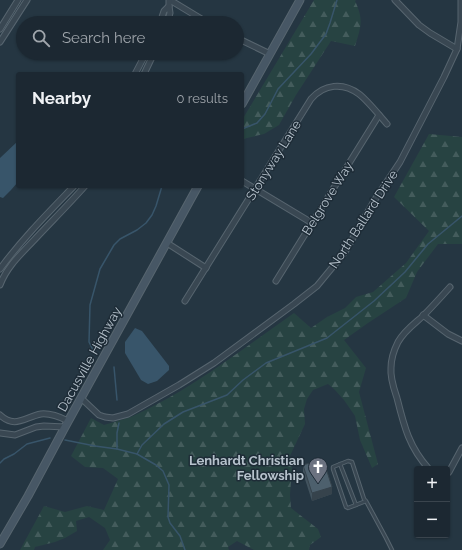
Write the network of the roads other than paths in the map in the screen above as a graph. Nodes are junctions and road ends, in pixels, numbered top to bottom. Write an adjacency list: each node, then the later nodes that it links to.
1 (18, 0): 13 (street)
2 (27, 0): 8 (street)
3 (169, 0): 7 (street); 11 (street)
4 (300, 0): 17 (main road)
5 (395, 0): 16 (street)
6 (461, 0): 16 (street, North Ballard Drive)
7 (169, 6): 9 (street); 10 (street)
8 (17, 16)
9 (162, 16)
10 (169, 16)
11 (196, 16)
12 (16, 17): 15 (street)
13 (0, 28)
14 (244, 41): 17 (street)
15 (0, 42)
16 (457, 49): 45 (street, North Ballard Drive)
17 (270, 54): 22 (main road)
18 (142, 60): 20 (street)
19 (150, 60): 21 (street)
20 (136, 72)
21 (145, 72)
22 (244, 100)
23 (379, 115): 24 (street, Stonyway Lane); 29 (street, Stonyway Lane); 32 (street, Belgrove Way)
24 (387, 124)
25 (244, 182): 29 (street)
26 (72, 188): 30 (street)
27 (82, 188): 31 (street)
28 (197, 188): 33 (main road, Dacusville Highway)
29 (255, 189): 32 (street); 37 (street, Stonyway Lane)
30 (57, 204): 31 (street); 34 (street)
31 (63, 210): 35 (street)
32 (312, 223): 39 (street, Belgrove Way)
33 (167, 243): 37 (street); 45 (main road, Dacusville Highway)
34 (17, 246): 35 (street); 36 (street)
35 (22, 252): 38 (street)
36 (0, 268)
37 (206, 268): 42 (street, Stonyway Lane)
38 (2, 274): 40 (street)
39 (276, 281)
40 (0, 285)
41 (450, 287): 43 (street)
42 (185, 301)
43 (423, 315): 44 (street); 51 (street)
44 (462, 341)
45 (82, 398): 47 (main road, Dacusville Highway)
46 (0, 415): 47 (street)
47 (67, 424): 48 (street); 55 (main road, Dacusville Highway)
48 (0, 432)
49 (462, 448): 52 (street)
50 (340, 464): 53 (lane); 54 (lane); 54 (lane)
51 (426, 466)
52 (450, 470)
53 (366, 501): 54 (lane); 56 (lane)
54 (356, 505)
55 (0, 544)
56 (392, 550)

